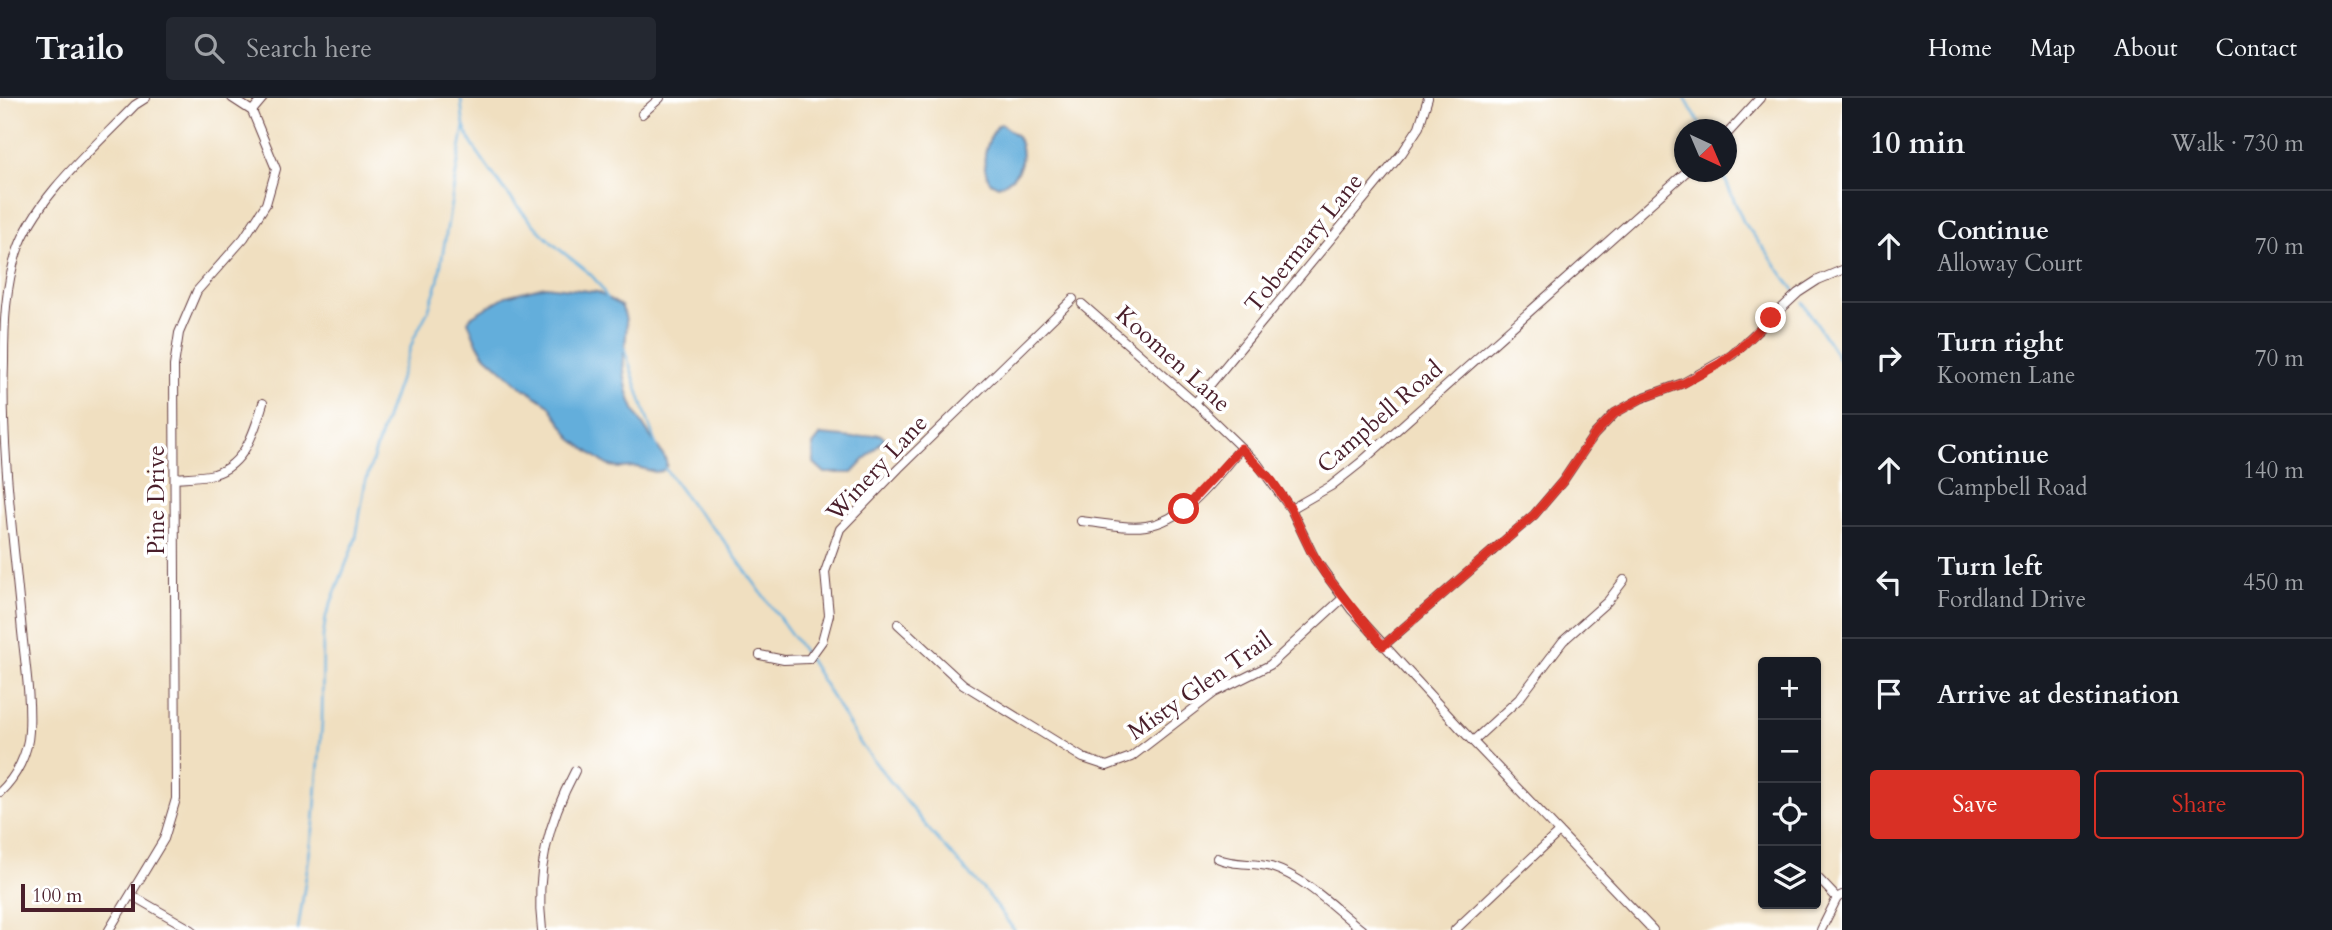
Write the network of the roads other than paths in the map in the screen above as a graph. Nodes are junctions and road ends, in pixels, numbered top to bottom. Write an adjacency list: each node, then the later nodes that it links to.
1 (146, 98): 27 (street)
2 (232, 98): 7 (street)
3 (263, 98): 7 (street)
4 (660, 98): 8 (street)
5 (1428, 98): 15 (street, Tobermary Lane)
6 (1760, 98): 9 (street)
7 (252, 111): 17 (street, Pine Drive)
8 (642, 114)
9 (1737, 123)
10 (1675, 182): 18 (street, Campbell Road)
11 (1842, 270): 23 (street)
12 (1073, 299): 24 (street, Winery Lane)
13 (1082, 304): 15 (street, Koomen Lane)
14 (263, 403): 17 (street)
15 (1195, 403): 16 (street, Koomen Lane)
16 (1241, 448): 18 (street, Koomen Lane); 19 (street)
17 (175, 478): 31 (street, Pine Drive)
18 (1291, 509): 21 (street)
19 (1081, 521)
20 (1624, 580): 25 (street)
21 (1343, 598): 22 (street, Misty Glen Trail); 23 (street)
22 (898, 624)
23 (1383, 646): 25 (street)
24 (760, 655)
25 (1473, 741): 28 (street)
26 (575, 771): 35 (street)
27 (0, 792)
28 (1559, 832): 37 (street); 38 (street)
29 (1217, 859): 36 (street)
30 (1821, 880): 32 (street)
31 (131, 895): 33 (street, Pine Drive); 34 (street)
32 (1839, 896): 39 (street)
33 (109, 930)
34 (192, 930)
35 (542, 930)
36 (1362, 930)
37 (1455, 930)
38 (1653, 930)
39 (1821, 930)

